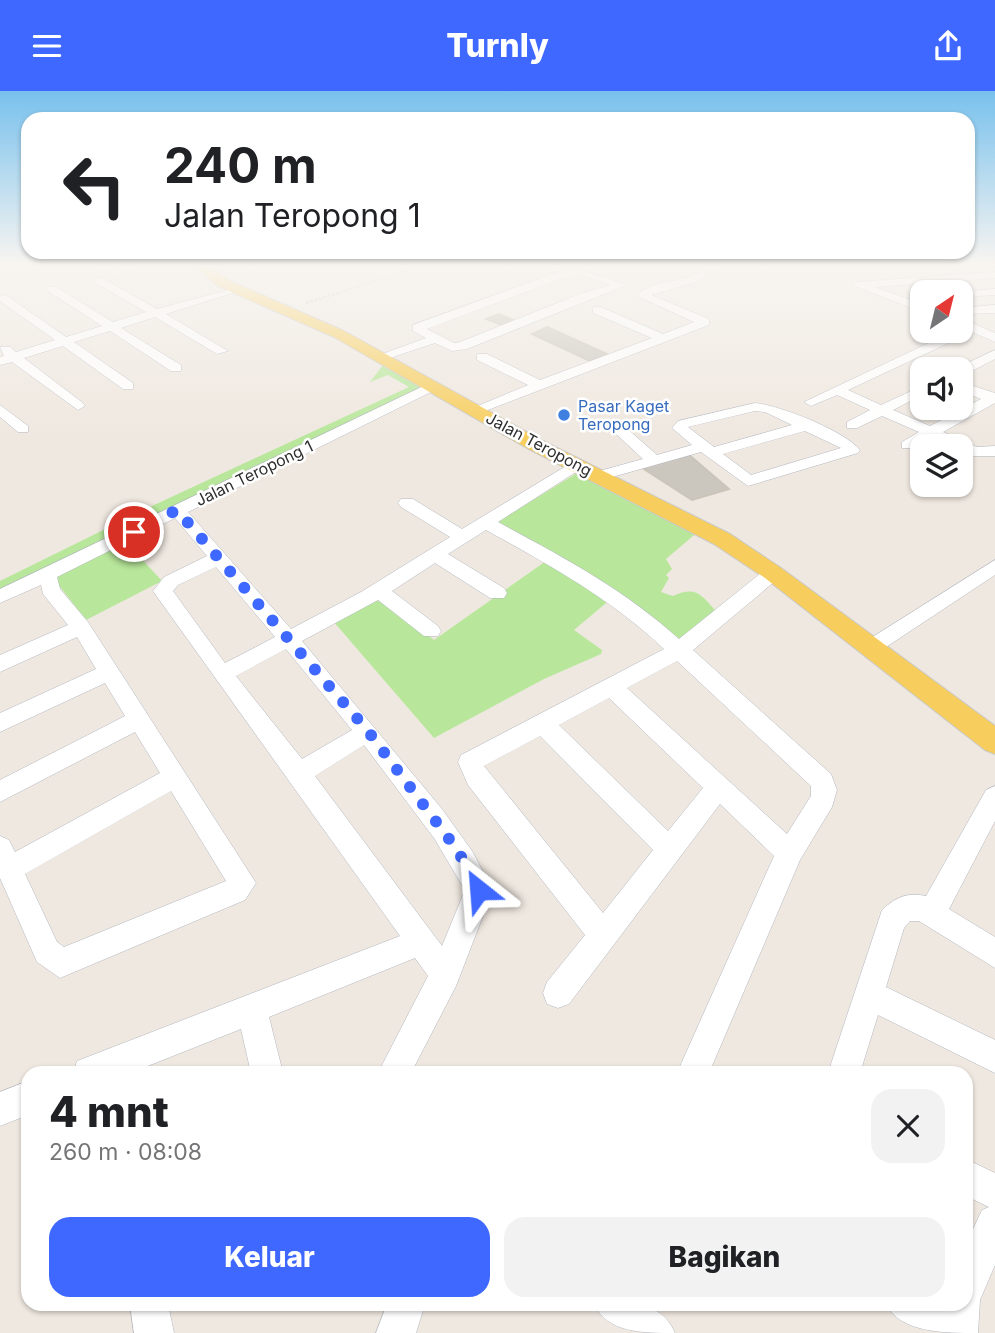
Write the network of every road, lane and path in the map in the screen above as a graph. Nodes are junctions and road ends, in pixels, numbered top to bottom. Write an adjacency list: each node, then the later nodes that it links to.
1 (32, 320): 17 (street)
2 (99, 320): 11 (street)
3 (133, 320): 11 (street)
4 (167, 320): 20 (street)
5 (308, 320): 23 (main road, Jalan Teropong)
6 (439, 320): 16 (street)
7 (525, 320): 16 (street)
8 (620, 320): 14 (street)
9 (700, 320): 14 (street)
10 (973, 326): 13 (street)
11 (110, 327): 17 (street); 28 (street)
12 (973, 327): 15 (street)
13 (995, 328)
14 (663, 338): 29 (street)
15 (995, 338)
16 (436, 339): 23 (street)
17 (62, 342): 24 (street); 30 (street)
18 (933, 343): 25 (street)
19 (0, 346): 24 (street)
20 (222, 351)
21 (995, 354): 26 (street)
22 (482, 356): 29 (street)
23 (381, 357): 31 (main road, Jalan Teropong)
24 (7, 359): 37 (street)
25 (896, 360): 27 (street); 32 (street)
26 (973, 365)
27 (910, 366)
28 (176, 368)
29 (539, 385): 40 (street)
30 (128, 386)
31 (432, 386): 40 (main road, Jalan Teropong); 53 (street, Jalan Teropong 1)
32 (836, 390): 36 (street); 39 (street)
33 (973, 390): 35 (street)
34 (910, 396): 39 (street)
35 (994, 398): 45 (street)
36 (811, 402)
37 (78, 406)
38 (0, 409): 43 (street)
39 (882, 409): 41 (street); 45 (street)
40 (475, 410): 50 (main road, Jalan Teropong)
41 (852, 425)
42 (804, 426): 47 (street); 47 (street); 47 (street)
43 (23, 429)
44 (619, 429): 49 (street)
45 (935, 432): 46 (street); 48 (street)
46 (907, 445)
47 (706, 450): 49 (street)
48 (995, 451)
49 (654, 460): 51 (street)
50 (576, 465): 51 (main road, Jalan Teropong); 54 (street)
51 (598, 476): 59 (main road, Jalan Teropong)
52 (407, 503): 55 (street)
53 (177, 510): 57 (street); 60 (street, Jalan Teropong 1)
54 (487, 523): 55 (street); 69 (street)
55 (464, 538): 56 (street)
56 (436, 555): 61 (street); 62 (street)
57 (218, 558): 67 (street); 72 (street)
58 (995, 566): 68 (street)
59 (773, 573): 68 (main road, Jalan Teropong); 69 (street)
60 (48, 583): 63 (street, Jalan Teropong 1); 64 (street); 65 (street)
61 (379, 591): 66 (street); 67 (street)
62 (497, 593)
63 (0, 597)
64 (0, 613)
65 (81, 627): 70 (street); 71 (street)
66 (431, 631)
67 (291, 639): 72 (street); 77 (street)
68 (870, 648): 78 (main road, Jalan Teropong)
69 (678, 651): 73 (street); 85 (street)
70 (0, 664)
71 (107, 673): 74 (street); 75 (street)
72 (222, 674): 79 (street)
73 (612, 688): 76 (street); 81 (street)
74 (138, 720): 80 (street); 82 (street)
75 (0, 723)
76 (542, 723): 84 (street); 88 (street)
77 (368, 731): 79 (street); 91 (street)
78 (995, 742)
79 (299, 773): 89 (street)
80 (176, 777): 86 (street); 86 (street)
81 (719, 786): 84 (street); 85 (street)
82 (0, 792)
83 (995, 797): 87 (street)
84 (669, 849): 88 (street)
85 (789, 853): 99 (street)
86 (4, 858)
87 (932, 913): 90 (street); 93 (street)
88 (603, 935): 92 (street)
89 (421, 942): 91 (street); 94 (street)
90 (995, 954)
91 (445, 975): 98 (street)
92 (558, 993)
93 (869, 995): 95 (street); 100 (street)
94 (251, 1007): 96 (street); 97 (street)
95 (995, 1057)
96 (113, 1066)
97 (265, 1066)
98 (398, 1066)
99 (696, 1066)
100 (846, 1066)
101 (21, 1101): 102 (street)
102 (0, 1109)
103 (973, 1181): 104 (street)
104 (995, 1192)
105 (995, 1223): 106 (street)
106 (973, 1272)
107 (150, 1311): 112 (street)
108 (404, 1311): 113 (street)
109 (624, 1311): 114 (street)
110 (917, 1311): 115 (street)
111 (961, 1311): 115 (street)
112 (155, 1333)
113 (396, 1333)
114 (655, 1333)
115 (956, 1333)

